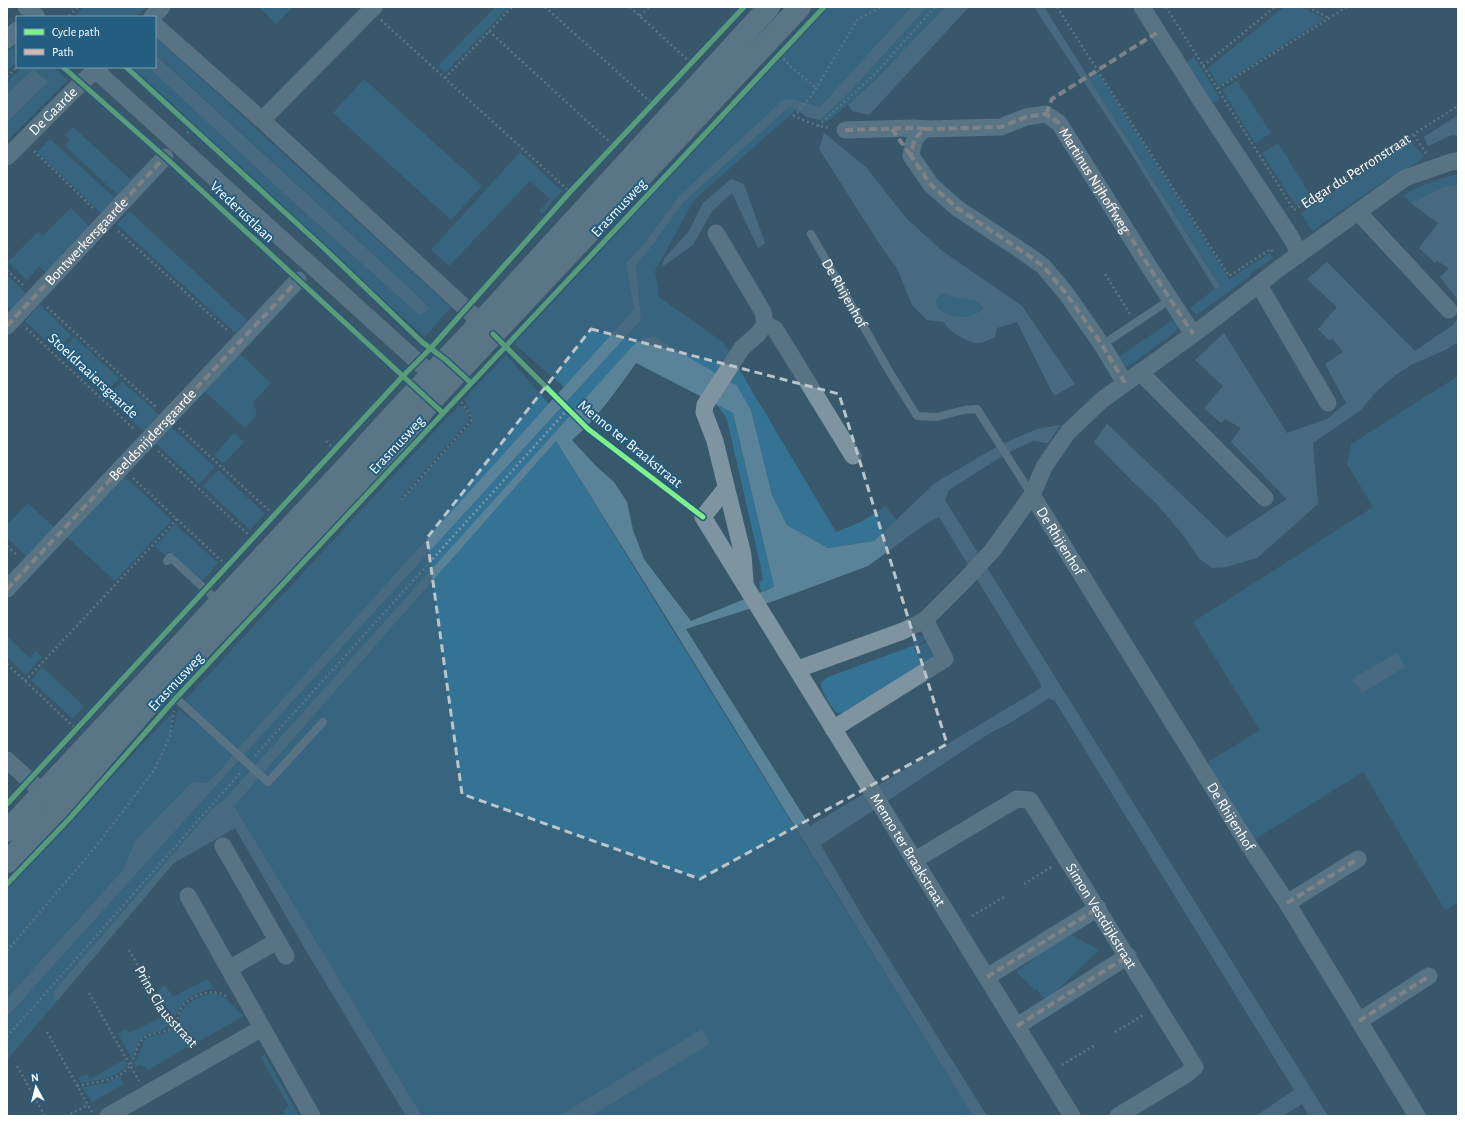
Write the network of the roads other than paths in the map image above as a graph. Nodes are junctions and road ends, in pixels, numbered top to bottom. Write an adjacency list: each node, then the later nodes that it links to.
1 (162, 7): 6 (street)
2 (769, 7): 29 (main road, Erasmusweg)
3 (800, 7): 29 (main road, Erasmusweg)
4 (1142, 7): 22 (street)
5 (372, 9): 11 (street)
6 (153, 16)
7 (156, 26): 11 (street)
8 (16, 31): 9 (street)
9 (7, 40)
10 (96, 68): 16 (street, De Gaarde); 34 (street, Vrederustlaan)
11 (262, 120): 29 (street)
12 (892, 129): 13 (street, Martinus Nijhoffweg); 14 (street, Martinus Nijhoffweg); 15 (street)
13 (926, 129): 15 (street); 25 (street, Martinus Nijhoffweg)
14 (845, 130)
15 (911, 156): 31 (street)
16 (7, 157)
17 (165, 157): 27 (street, Bontwerkersgaarde)
18 (1458, 161): 19 (street)
19 (1358, 212): 22 (street); 26 (street)
20 (716, 234): 28 (street)
21 (811, 234): 38 (lane, De Rhijenhof)
22 (1300, 254): 24 (street)
23 (298, 280): 42 (street, Beeldsnijdersgaarde)
24 (1259, 285): 30 (street); 35 (street)
25 (1171, 299): 30 (street, Martinus Nijhoffweg); 31 (lane)
26 (1449, 310)
27 (11, 322)
28 (765, 324): 36 (street); 37 (street, Menno ter Braakstraat)
29 (487, 329): 34 (main road, Erasmusweg)
30 (1193, 334): 32 (street)
31 (1102, 345): 33 (street)
32 (1140, 372): 33 (street); 39 (street)
33 (1125, 383): 38 (street)
34 (450, 391): 43 (main road, Erasmusweg); 46 (main road, Erasmusweg)
35 (1328, 404)
36 (853, 456)
37 (726, 488): 41 (street, Menno ter Braakstraat); 41 (street, Menno ter Braakstraat)
38 (1032, 495): 44 (street); 58 (street, De Rhijenhof)
39 (1266, 498)
40 (167, 561): 43 (lane)
41 (746, 586): 45 (street, Menno ter Braakstraat)
42 (7, 589)
43 (212, 597): 46 (main road, Erasmusweg)
44 (924, 620): 45 (street); 48 (street)
45 (798, 669): 48 (street, Menno ter Braakstraat)
46 (164, 687): 47 (lane); 50 (main road, Erasmusweg); 51 (main road, Erasmusweg)
47 (323, 722)
48 (833, 729): 55 (street, Menno ter Braakstraat)
49 (7, 760): 50 (street)
50 (37, 787): 51 (street); 52 (main road, Erasmusweg)
51 (59, 808): 56 (main road, Erasmusweg)
52 (7, 831)
53 (223, 846): 60 (street)
54 (1358, 859): 58 (street)
55 (915, 860): 59 (street, Simon Vestdijkstraat); 65 (street, Menno ter Braakstraat)
56 (7, 862)
57 (188, 896): 63 (street)
58 (1287, 903): 66 (street, De Rhijenhof)
59 (1098, 908): 62 (street, Simon Vestdijkstraat); 65 (street)
60 (277, 941): 61 (street); 63 (street)
61 (286, 956)
62 (1128, 956): 67 (street); 72 (street, Simon Vestdijkstraat)
63 (229, 969): 68 (street)
64 (1429, 976): 66 (street)
65 (987, 977): 67 (street, Menno ter Braakstraat)
66 (1359, 1021): 73 (street, De Rhijenhof)
67 (1017, 1026): 71 (street, Menno ter Braakstraat)
68 (262, 1028): 69 (street, Prins Clausstraat); 70 (street)
69 (108, 1116)
70 (312, 1116)
71 (1072, 1116)
72 (1118, 1116)
73 (1417, 1116)

